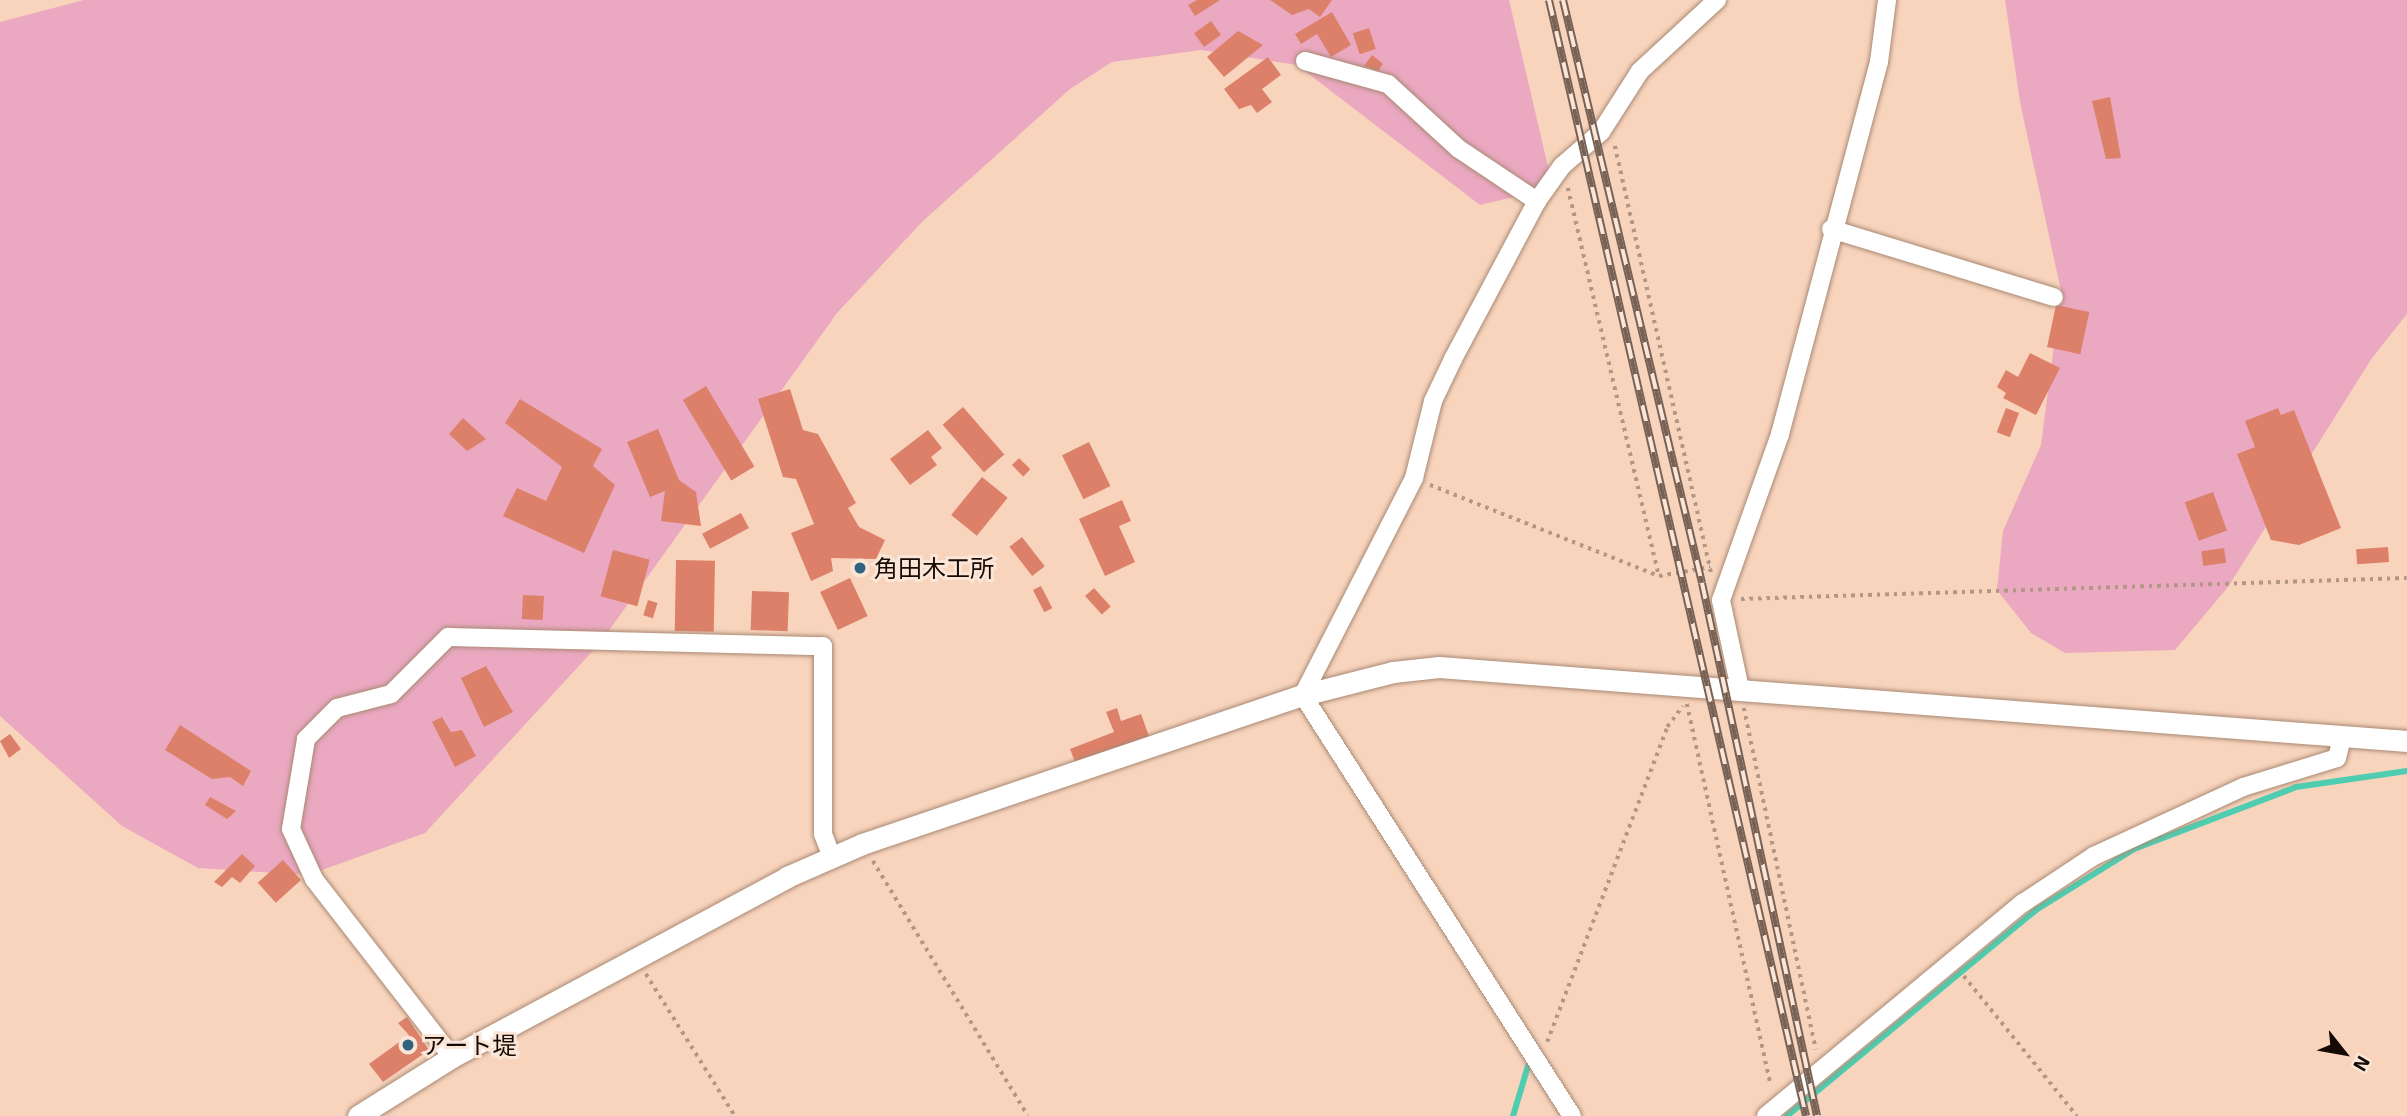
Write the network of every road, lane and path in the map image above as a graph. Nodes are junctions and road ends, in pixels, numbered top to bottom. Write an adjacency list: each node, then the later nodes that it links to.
1 (1717, 0): 4 (street)
2 (1887, 0): 7 (street)
3 (1305, 61): 6 (street)
4 (1609, 119): 5 (street); 10 (path)
5 (1562, 166): 6 (street); 11 (path)
6 (1537, 201): 9 (street)
7 (1832, 229): 8 (street); 13 (street)
8 (2054, 297)
9 (1414, 478): 11 (path); 16 (street)
10 (1710, 567): 11 (path); 13 (path)
11 (1659, 576)
12 (2407, 578): 13 (path)
13 (1721, 600): 14 (street)
14 (1740, 689): 15 (street); 17 (street); 25 (path)
15 (1685, 693): 16 (street); 24 (path); 26 (path)
16 (1303, 695): 19 (street); 24 (street)
17 (2342, 738): 18 (street); 25 (street)
18 (2407, 741)
19 (862, 844): 20 (street); 29 (path)
20 (832, 857): 21 (street); 23 (street)
21 (636, 958): 23 (street); 28 (path)
22 (1968, 981): 31 (path)
23 (452, 1056): 27 (street)
24 (1543, 1069): 30 (street)
25 (1821, 1070): 26 (street)
26 (1771, 1112)
27 (358, 1116)
28 (735, 1116)
29 (1028, 1116)
30 (1572, 1116)
31 (2077, 1116)

